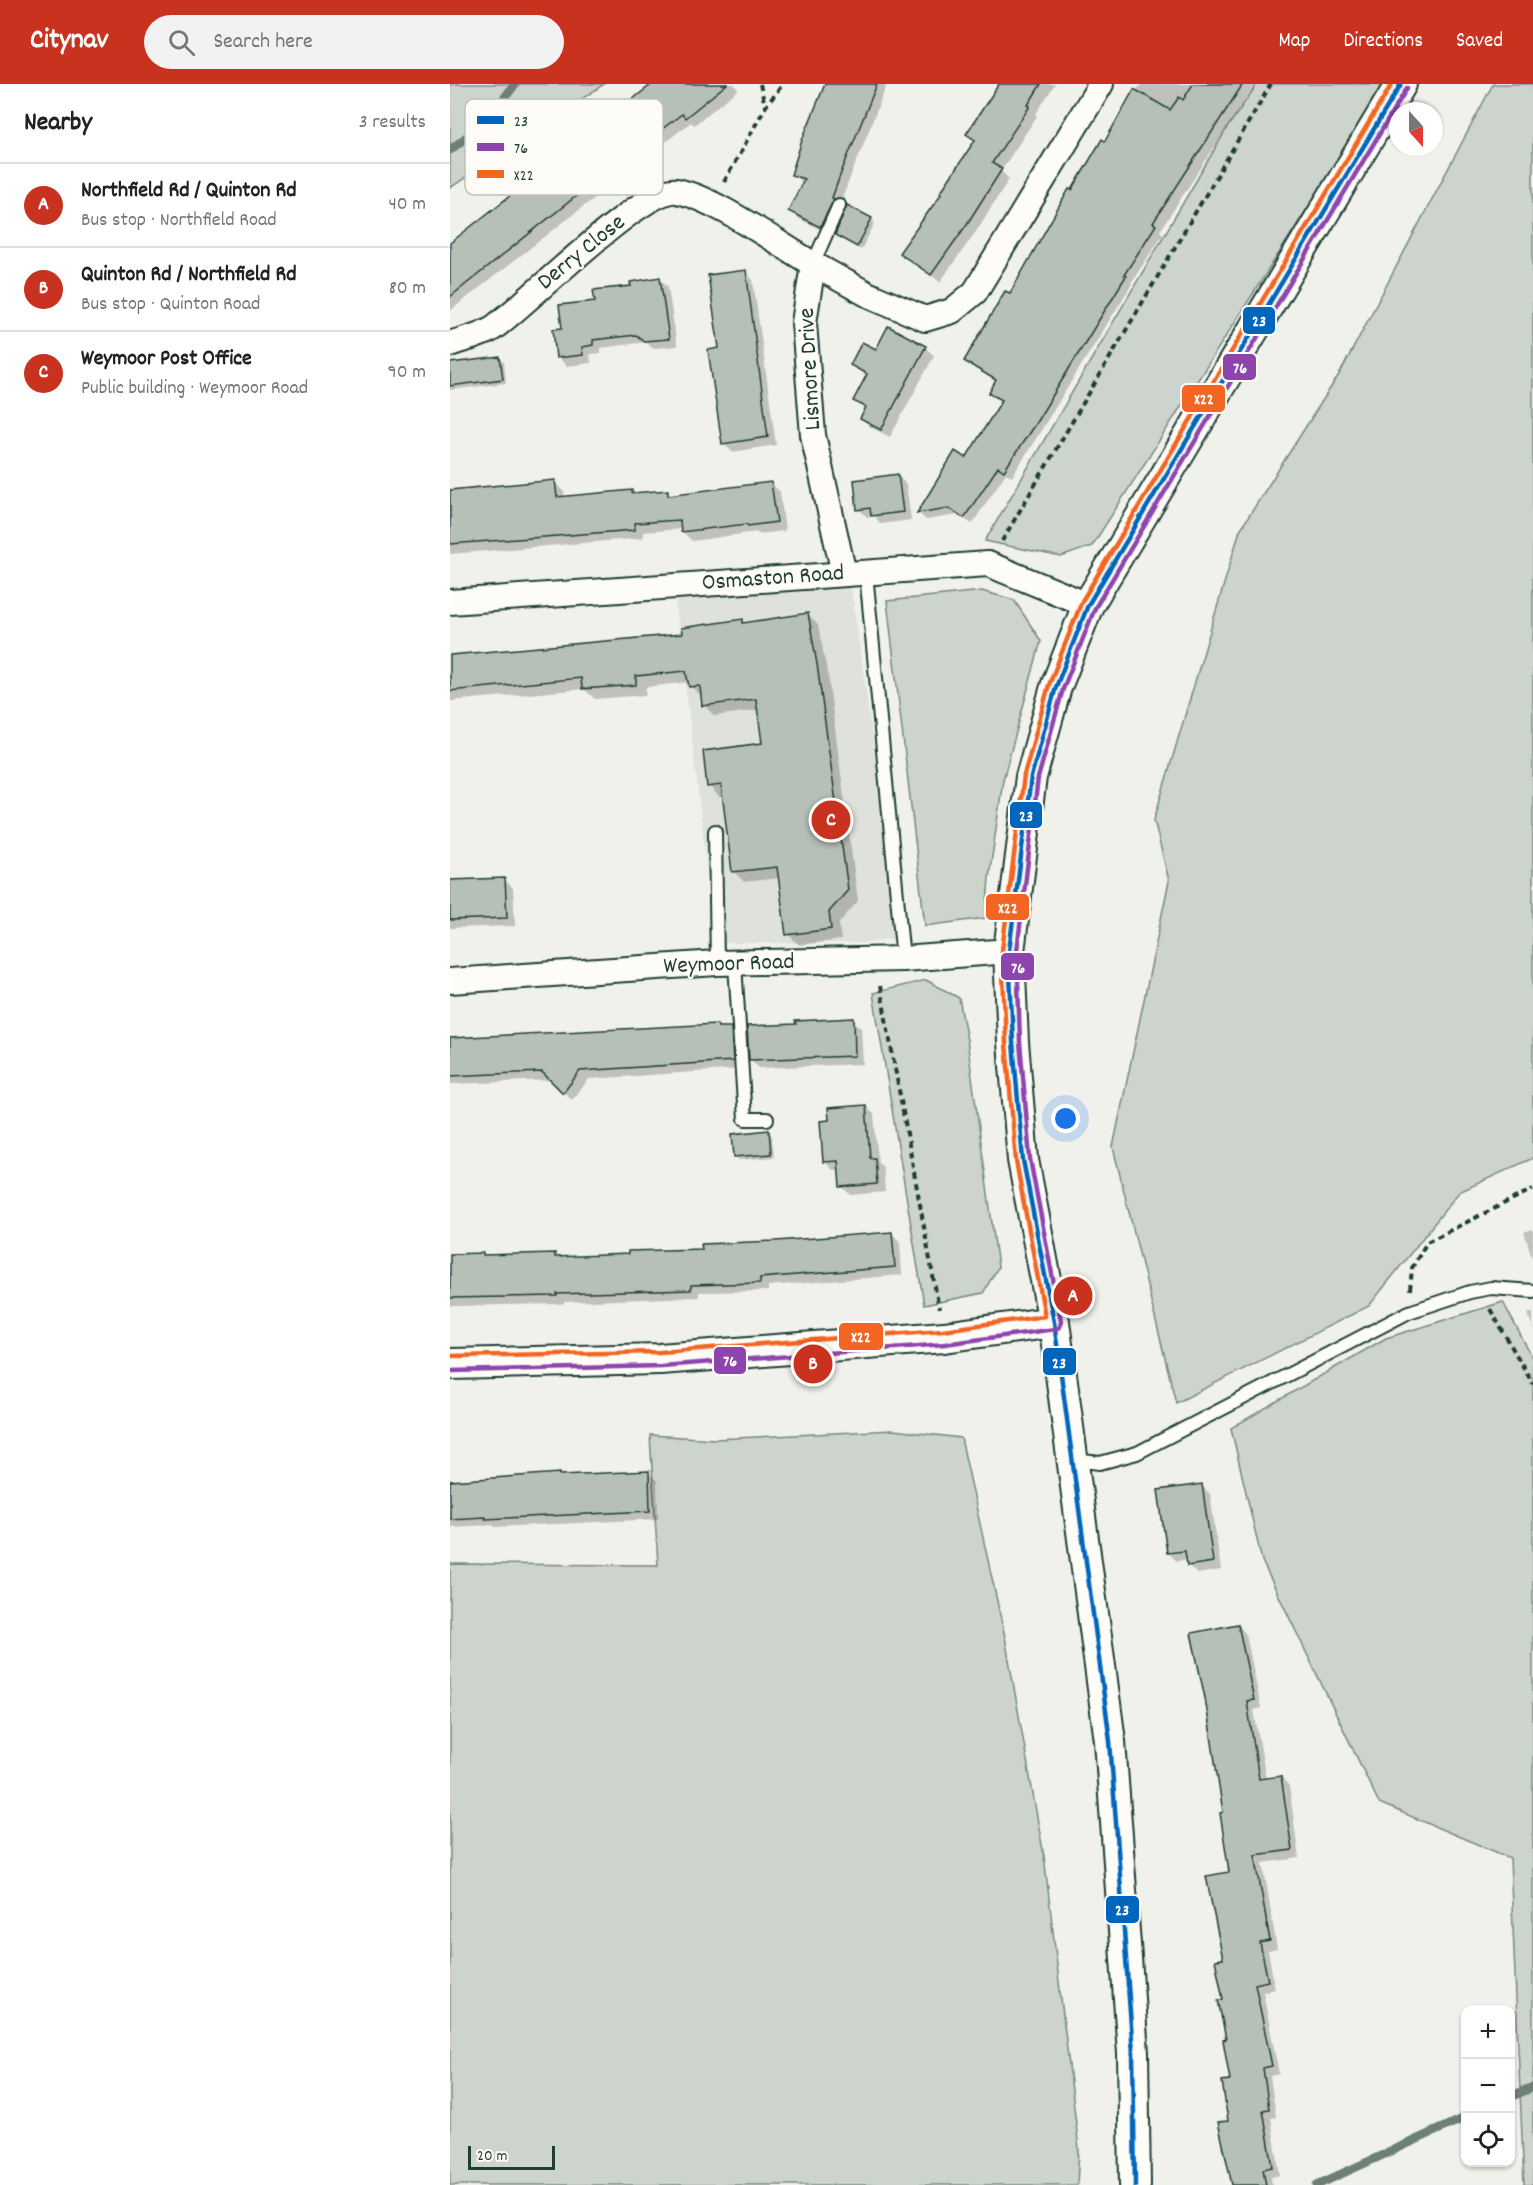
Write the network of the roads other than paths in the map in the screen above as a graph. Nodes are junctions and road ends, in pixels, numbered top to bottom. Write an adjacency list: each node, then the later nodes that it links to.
1 (1101, 84): 6 (street, Lismore Drive)
2 (1401, 84): 10 (street)
3 (663, 193): 6 (street, Derry Close)
4 (658, 195): 7 (street, Derry Close)
5 (839, 205): 6 (lane)
6 (813, 264): 8 (street, Lismore Drive)
7 (450, 344)
8 (855, 574): 9 (street, Osmaston Road); 10 (street, Osmaston Road); 13 (lane)
9 (450, 602)
10 (1088, 605): 12 (street)
11 (715, 831): 14 (lane)
12 (1009, 951): 13 (street, Weymoor Road); 18 (street)
13 (903, 959): 14 (street, Weymoor Road)
14 (726, 964): 15 (street, Weymoor Road); 16 (lane)
15 (450, 981)
16 (767, 1119)
17 (1533, 1291): 20 (lane)
18 (1054, 1322): 19 (street); 20 (street)
19 (450, 1364)
20 (1073, 1460): 21 (street)
21 (1135, 2185)

